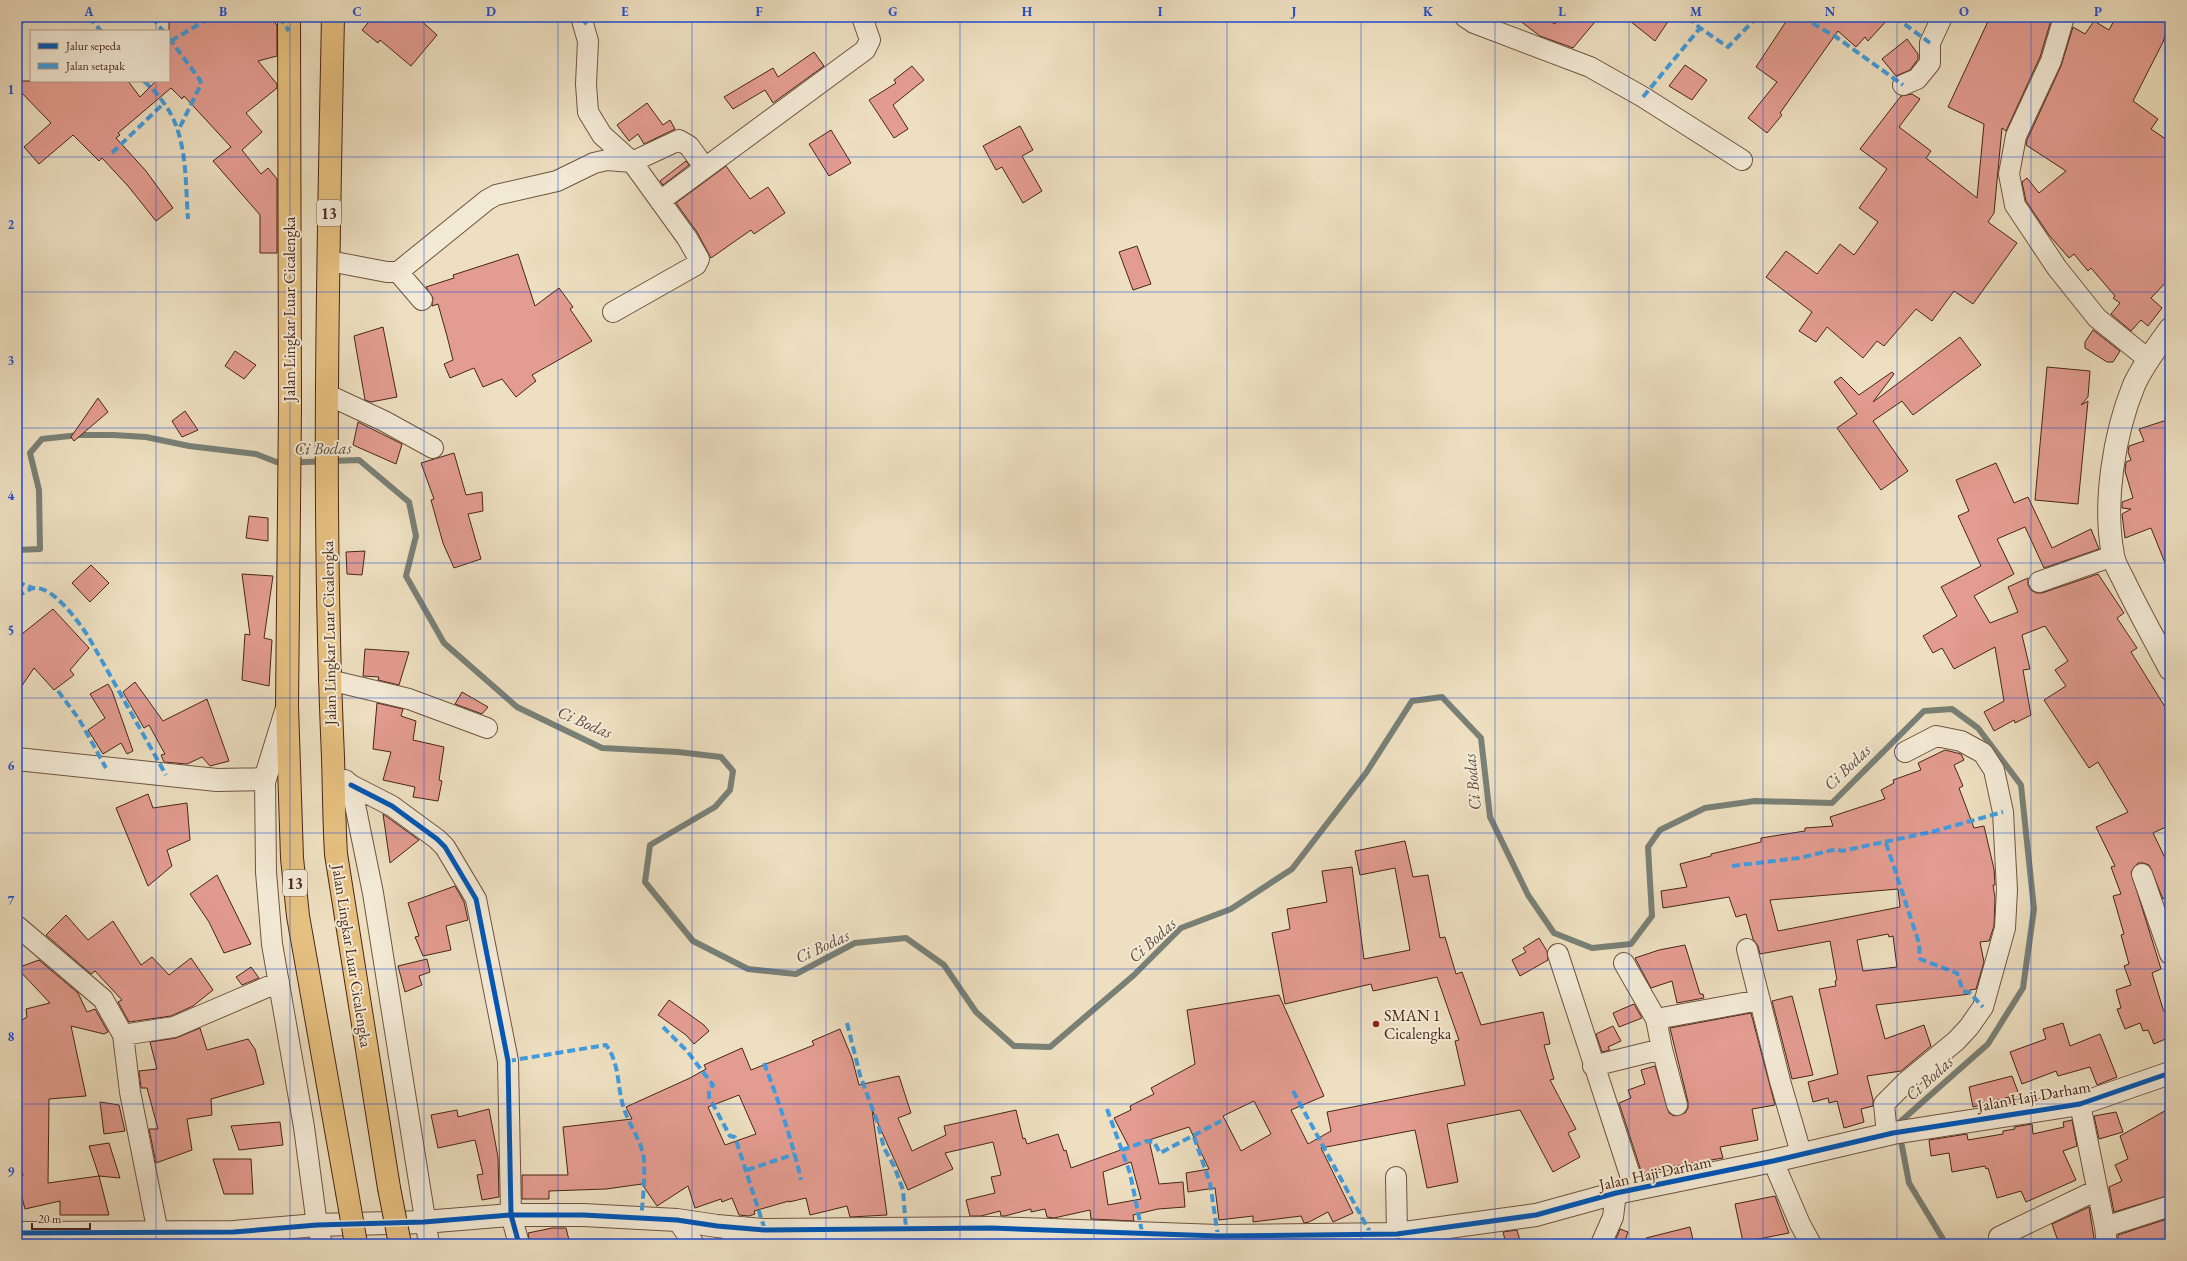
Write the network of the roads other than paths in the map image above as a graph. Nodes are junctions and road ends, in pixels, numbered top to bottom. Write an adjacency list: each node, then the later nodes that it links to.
1 (289, 17): 25 (highway, Jalan Lingkar Luar Cicalengka / 13)
2 (333, 17): 13 (highway, Jalan Lingkar Luar Cicalengka / 13)
3 (862, 17): 11 (street)
4 (1465, 17): 9 (street)
5 (1942, 17): 8 (street)
6 (2064, 17): 18 (street)
7 (586, 19): 10 (street)
8 (1902, 85)
9 (1742, 160)
10 (632, 162): 11 (street); 12 (street); 14 (street)
11 (705, 168): 12 (street)
12 (660, 201): 16 (street)
13 (329, 261): 14 (street); 19 (highway, Jalan Lingkar Luar Cicalengka / 13)
14 (398, 272): 15 (street)
15 (422, 300)
16 (613, 312)
17 (2170, 329): 18 (street)
18 (2148, 359): 21 (street)
19 (326, 402): 20 (street); 24 (highway, Jalan Lingkar Luar Cicalengka / 13)
20 (433, 448)
21 (2113, 556): 22 (street); 23 (street)
22 (2039, 582)
23 (2170, 669)
24 (330, 680): 26 (street); 29 (highway, Jalan Lingkar Luar Cicalengka / 13)
25 (287, 706): 30 (street); 66 (highway, Jalan Lingkar Luar Cicalengka / 13, bridge)
26 (487, 728)
27 (1905, 752): 47 (street)
28 (17, 759): 30 (street)
29 (333, 771): 31 (street); 67 (highway, Jalan Lingkar Luar Cicalengka / 13, bridge)
30 (265, 779): 38 (street)
31 (351, 785): 54 (street); 56 (street)
32 (2142, 874): 36 (street)
33 (17, 926): 41 (street)
34 (1747, 949): 39 (street)
35 (1558, 954): 43 (street)
36 (2170, 954)
37 (1624, 963): 40 (street)
38 (279, 982): 41 (street); 60 (street)
39 (1760, 1000): 40 (street); 48 (street)
40 (1656, 1019): 42 (street)
41 (123, 1035): 58 (street)
42 (1662, 1048): 43 (street); 46 (street)
43 (1593, 1066): 52 (street)
44 (2170, 1073): 45 (street, Jalan Haji Darham)
45 (2080, 1104): 47 (street, Jalan Haji Darham); 51 (street)
46 (1677, 1105)
47 (1890, 1134): 48 (street, Jalan Haji Darham)
48 (1800, 1153): 49 (street, Jalan Haji Darham)
49 (1773, 1161): 52 (street, Jalan Haji Darham); 73 (street)
50 (1396, 1177): 64 (street)
51 (2097, 1190): 61 (street); 63 (street)
52 (1625, 1192): 64 (street, Jalan Haji Darham); 72 (street)
53 (2170, 1206): 61 (street)
54 (511, 1215): 55 (street, Jalan Haji Darham); 56 (street, Jalan Haji Darham); 69 (street)
55 (677, 1220): 57 (street, Jalan Haji Darham); 70 (street)
56 (424, 1222): 60 (street, Jalan Haji Darham); 68 (street)
57 (717, 1226): 62 (street, Jalan Haji Darham); 71 (lane)
58 (158, 1233): 59 (street, Jalan Haji Darham); 60 (street, Jalan Haji Darham)
59 (17, 1234)
60 (319, 1235)
61 (2106, 1235)
62 (831, 1237): 65 (street, Jalan Haji Darham)
63 (1999, 1237)
64 (1399, 1239): 65 (street, Jalan Haji Darham)
65 (1259, 1240)
66 (356, 1244)
67 (400, 1244)
68 (429, 1244)
69 (519, 1244)
70 (694, 1244)
71 (736, 1244)
72 (1600, 1244)
73 (1809, 1244)

